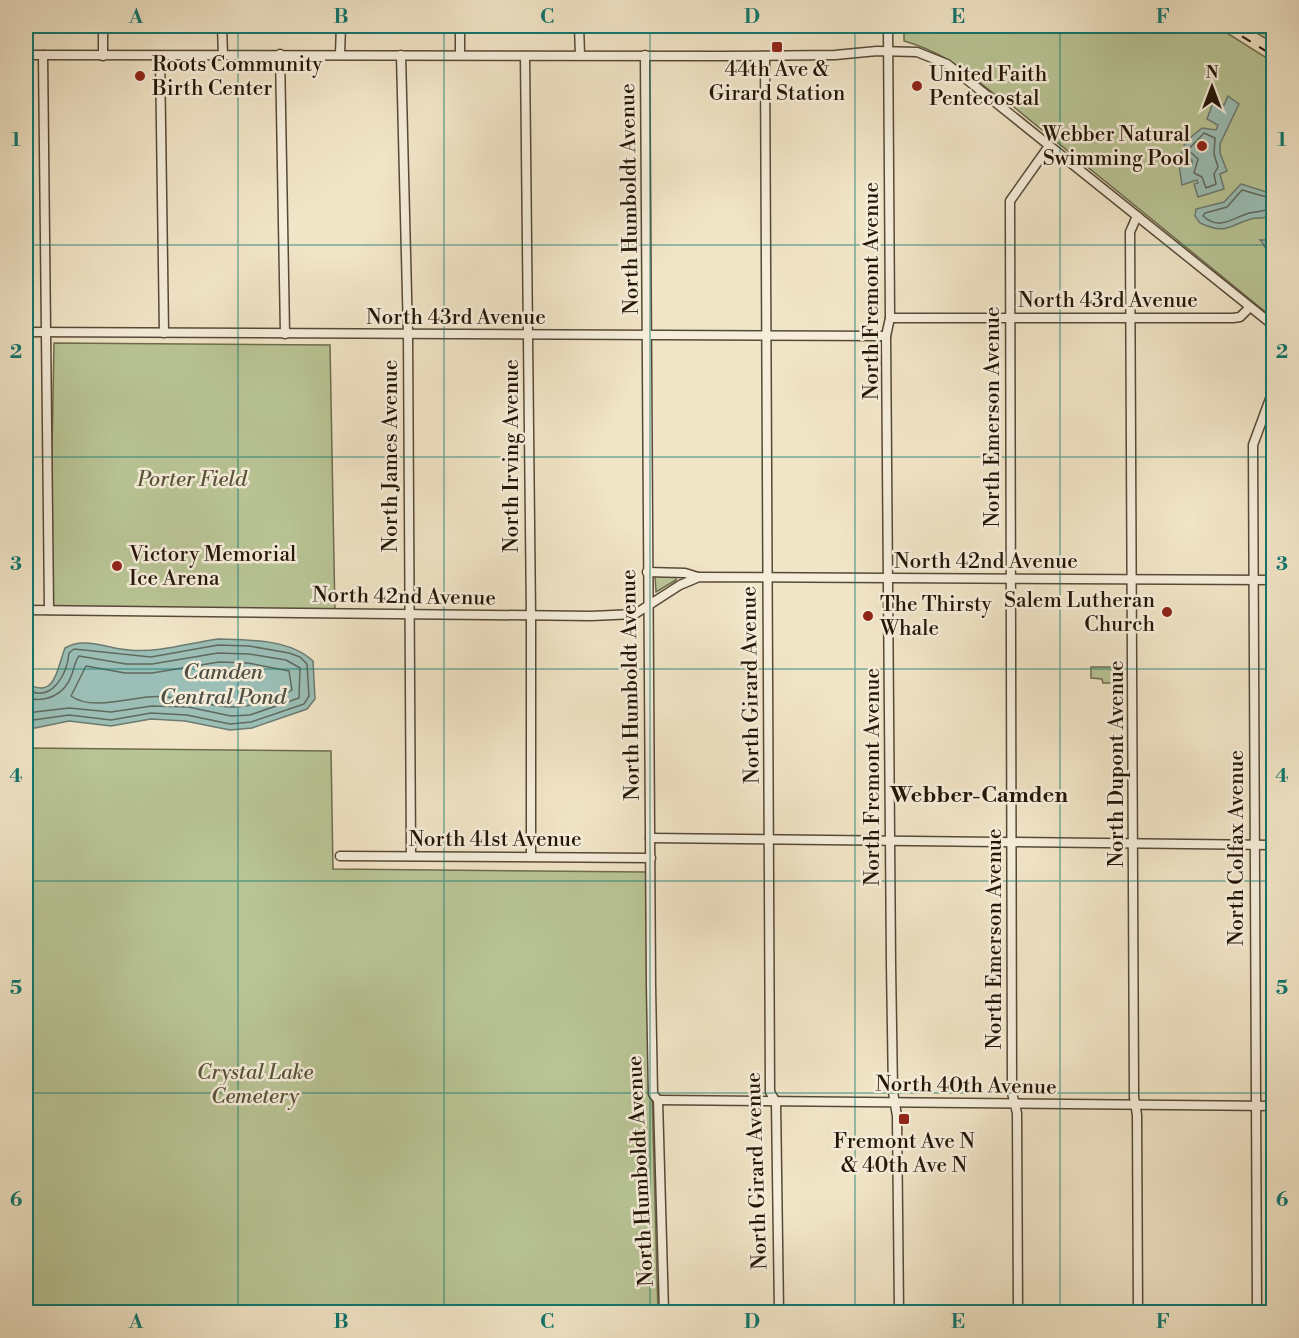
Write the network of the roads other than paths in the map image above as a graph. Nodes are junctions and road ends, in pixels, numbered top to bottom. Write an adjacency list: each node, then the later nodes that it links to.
1 (103, 26): 16 (street)
2 (222, 26): 18 (street)
3 (341, 26): 9 (street)
4 (460, 26): 13 (street)
5 (579, 26): 14 (street)
6 (888, 26): 7 (street, North Fremont Avenue)
7 (888, 51): 20 (street); 21 (street); 24 (street, North Fremont Avenue)
8 (280, 54): 9 (street); 18 (street); 31 (street)
9 (340, 54): 12 (street)
10 (26, 55): 11 (street)
11 (43, 55): 16 (street); 29 (street)
12 (401, 55): 13 (street); 32 (street, North James Avenue)
13 (460, 55): 19 (street)
14 (580, 55): 15 (street); 19 (street)
15 (645, 55): 20 (street); 34 (street, North Humboldt Avenue)
16 (103, 56): 17 (street)
17 (160, 56): 18 (street); 30 (street)
18 (223, 56)
19 (525, 56): 33 (street, North Irving Avenue)
20 (765, 56): 35 (street, North Girard Avenue)
21 (1049, 146): 22 (street); 25 (street, North Emerson Avenue)
22 (1137, 216): 23 (street); 26 (street, North Dupont Avenue)
23 (1250, 307): 26 (street, North 43rd Avenue); 27 (street)
24 (890, 318): 25 (street, North 43rd Avenue); 36 (street, North Fremont Avenue)
25 (1010, 318): 26 (street, North 43rd Avenue); 42 (street, North Emerson Avenue)
26 (1130, 318): 43 (street, North Dupont Avenue)
27 (1274, 326)
28 (26, 332): 29 (street, North 43rd Avenue)
29 (44, 332): 30 (street, North 43rd Avenue); 48 (street)
30 (164, 333): 31 (street, North 43rd Avenue)
31 (285, 334): 32 (street, North 43rd Avenue)
32 (408, 334): 33 (street, North 43rd Avenue); 49 (street, North James Avenue)
33 (529, 335): 34 (street, North 43rd Avenue); 50 (street, North Irving Avenue)
34 (648, 335): 35 (street, North 43rd Avenue); 38 (street, North Humboldt Avenue)
35 (765, 336): 36 (street, North 43rd Avenue); 40 (street, North Girard Avenue)
36 (886, 336): 41 (street, North Fremont Avenue)
37 (1274, 388): 44 (street, North Colfax Avenue)
38 (647, 572): 39 (street, North 42nd Avenue); 46 (street, North Humboldt Avenue)
39 (699, 577): 40 (street, North 42nd Avenue); 46 (street, North 42nd Avenue)
40 (767, 577): 41 (street, North 42nd Avenue); 52 (street, North Girard Avenue)
41 (889, 578): 42 (street, North 42nd Avenue); 53 (street, North Fremont Avenue)
42 (1011, 579): 43 (street, North 42nd Avenue); 54 (street, North Emerson Avenue)
43 (1133, 579): 44 (street, North 42nd Avenue); 55 (street, North Dupont Avenue)
44 (1252, 580): 45 (street, North 42nd Avenue); 56 (street, North Colfax Avenue)
45 (1274, 580)
46 (647, 608): 50 (street, North 42nd Avenue); 51 (street, North Humboldt Avenue)
47 (26, 610): 48 (street, North 42nd Avenue)
48 (49, 610): 49 (street, North 42nd Avenue)
49 (409, 615): 50 (street, North 42nd Avenue); 59 (street, North James Avenue)
50 (530, 616): 60 (street, North Irving Avenue)
51 (650, 838): 52 (street); 61 (street, North Humboldt Avenue)
52 (770, 839): 53 (street); 63 (street, North Girard Avenue)
53 (890, 840): 54 (street); 64 (street, North Fremont Avenue)
54 (1011, 843): 55 (street); 65 (street, North Emerson Avenue)
55 (1135, 843): 56 (street); 66 (street, North Dupont Avenue)
56 (1254, 845): 57 (street); 67 (street, North Colfax Avenue)
57 (1274, 845)
58 (340, 856): 59 (street, North 41st Avenue)
59 (411, 856): 60 (street, North 41st Avenue)
60 (531, 856): 61 (street, North 41st Avenue)
61 (651, 858): 62 (street, North Humboldt Avenue)
62 (658, 1100): 63 (street, North 40th Avenue); 69 (street, North Humboldt Avenue)
63 (776, 1102): 64 (street, North 40th Avenue); 70 (street, North Girard Avenue)
64 (894, 1102): 65 (street, North 40th Avenue); 71 (street, North Fremont Avenue)
65 (1015, 1104): 66 (street, North 40th Avenue); 72 (street, North Emerson Avenue)
66 (1134, 1105): 67 (street, North 40th Avenue); 73 (street, North Dupont Avenue)
67 (1256, 1106): 68 (street, North 40th Avenue); 74 (street, North Colfax Avenue)
68 (1274, 1106)
69 (664, 1312)
70 (779, 1312)
71 (899, 1312)
72 (1018, 1312)
73 (1138, 1312)
74 (1257, 1312)

